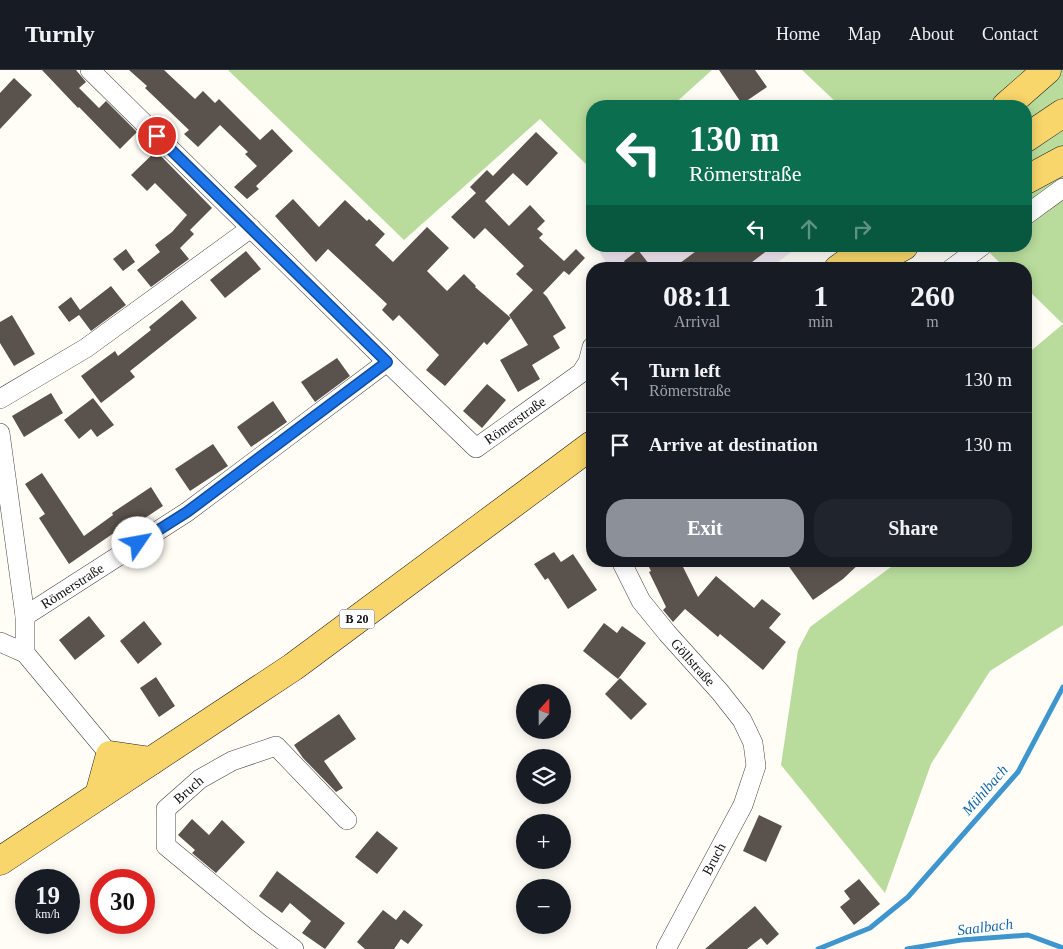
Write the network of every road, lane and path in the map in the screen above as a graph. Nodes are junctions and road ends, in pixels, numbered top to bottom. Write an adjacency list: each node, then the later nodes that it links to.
1 (90, 70): 10 (street, Römerstraße)
2 (1047, 70): 3 (main road)
3 (1013, 100)
4 (1063, 113): 5 (main road)
5 (1032, 134)
6 (1063, 160): 7 (main road)
7 (1032, 177)
8 (1063, 188): 9 (street)
9 (1032, 211)
10 (251, 228): 19 (street, Römerstraße); 21 (street)
11 (839, 252): 15 (main road)
12 (862, 252): 16 (main road)
13 (893, 252): 17 (main road)
14 (974, 252): 18 (street)
15 (828, 262)
16 (848, 262)
17 (875, 262)
18 (960, 262)
19 (387, 362): 20 (street, Römerstraße); 25 (street, Römerstraße)
20 (586, 365)
21 (0, 399)
22 (0, 432): 25 (street, Römerstraße)
23 (586, 449): 29 (main road, B 20)
24 (624, 567): 30 (street, Göllstraße)
25 (25, 616): 27 (street, Römerstraße)
26 (0, 642): 27 (street)
27 (25, 653): 28 (street)
28 (110, 755): 29 (main road); 31 (main road)
29 (152, 761): 31 (main road, B 20)
30 (756, 766): 35 (street, Bruch)
31 (99, 795): 33 (main road, B 20)
32 (347, 820): 34 (street, Bruch)
33 (0, 862)
34 (294, 949)
35 (666, 949)

